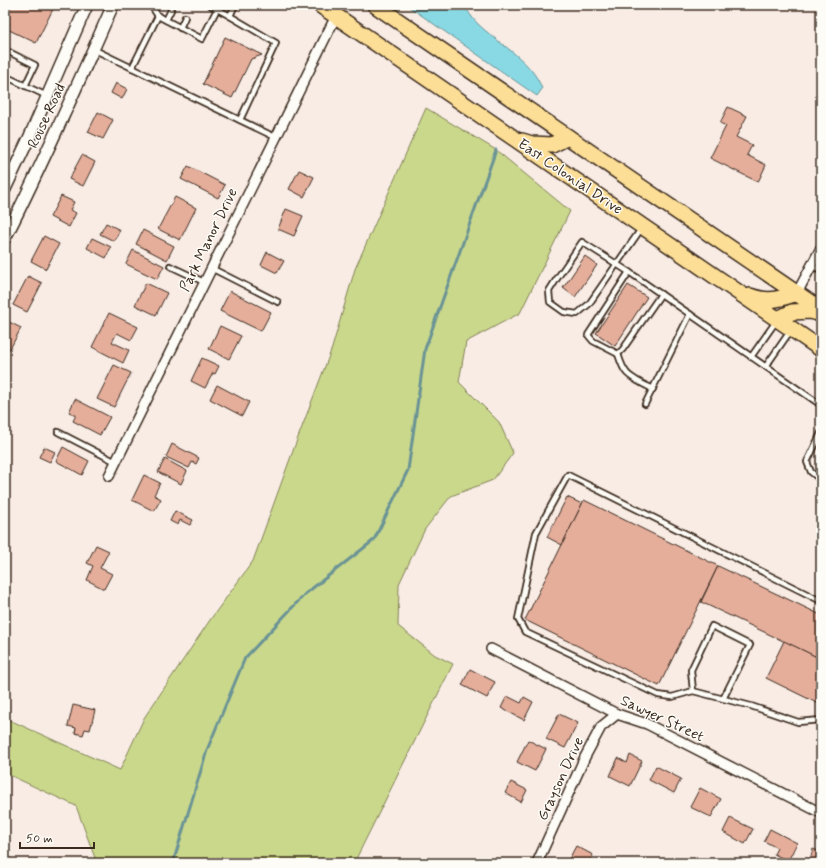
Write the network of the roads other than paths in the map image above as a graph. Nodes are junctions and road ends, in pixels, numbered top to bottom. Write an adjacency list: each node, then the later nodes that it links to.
1 (87, 5): 21 (street, Rouse Road)
2 (113, 5): 16 (street, Rouse Road)
3 (152, 5): 10 (lane)
4 (210, 5): 8 (lane)
5 (235, 5): 11 (lane)
6 (320, 5): 12 (highway, East Colonial Drive)
7 (375, 5): 25 (highway)
8 (217, 9): 11 (lane); 15 (lane)
9 (171, 10): 14 (lane)
10 (158, 16): 14 (lane); 18 (lane)
11 (230, 16): 22 (lane)
12 (336, 16): 23 (street, Park Manor Drive); 24 (highway, East Colonial Drive)
13 (185, 17): 15 (lane)
14 (166, 20): 15 (lane)
15 (180, 28)
16 (93, 49): 18 (lane); 28 (street, Rouse Road)
17 (5, 50): 20 (lane)
18 (132, 68): 22 (lane)
19 (5, 76): 20 (lane)
20 (25, 86): 21 (lane)
21 (47, 96): 26 (street, Rouse Road)
22 (240, 120): 23 (lane)
23 (275, 137): 33 (street, Park Manor Drive)
24 (512, 137): 25 (highway); 27 (highway, East Colonial Drive)
25 (568, 137): 38 (highway)
26 (5, 189)
27 (643, 227): 30 (lane); 37 (highway, East Colonial Drive)
28 (5, 238)
29 (821, 248): 32 (street)
30 (617, 264): 30 (lane); 35 (lane)
31 (170, 266): 36 (lane)
32 (812, 266): 34 (lane); 38 (street)
33 (211, 268): 36 (street, Park Manor Drive); 40 (lane)
34 (821, 270)
35 (629, 272): 39 (lane); 47 (lane)
36 (204, 282): 55 (street, Park Manor Drive)
37 (739, 292): 38 (highway); 44 (highway, East Colonial Drive)
38 (797, 293): 41 (highway)
39 (661, 294): 42 (lane); 47 (lane)
40 (278, 302)
41 (821, 310)
42 (690, 314): 48 (lane); 50 (lane)
43 (821, 314): 44 (highway)
44 (778, 319): 45 (highway, East Colonial Drive); 48 (lane)
45 (792, 329): 46 (highway, East Colonial Drive); 49 (lane)
46 (821, 349)
47 (618, 354): 50 (lane)
48 (751, 357): 49 (lane)
49 (766, 366): 52 (lane)
50 (653, 389): 51 (lane)
51 (645, 404)
52 (821, 405)
53 (58, 432): 55 (lane)
54 (821, 433): 57 (lane)
55 (116, 462): 56 (street, Park Manor Drive)
56 (109, 476)
57 (821, 480)
58 (821, 601): 60 (lane)
59 (491, 649): 62 (street, Sawyer Street)
60 (693, 691): 61 (lane); 61 (lane)
61 (723, 699): 63 (lane)
62 (617, 714): 64 (street, Sawyer Street); 65 (street, Grayson Drive)
63 (821, 720)
64 (821, 814)
65 (538, 863)

